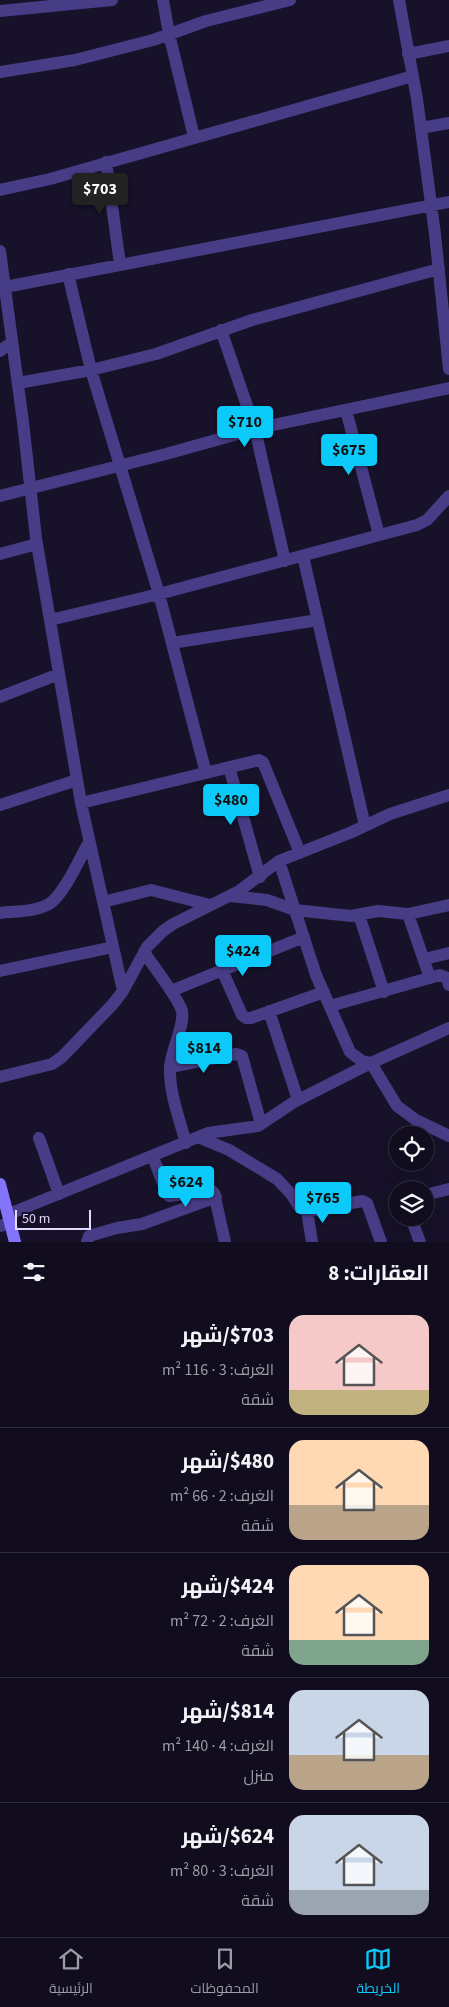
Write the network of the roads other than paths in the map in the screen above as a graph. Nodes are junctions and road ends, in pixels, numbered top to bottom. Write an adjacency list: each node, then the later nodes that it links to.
1 (112, 0): 6 (street)
2 (162, 0): 7 (street)
3 (290, 0): 5 (street)
4 (399, 0): 9 (street)
5 (247, 5): 7 (street)
6 (0, 11)
7 (169, 34): 10 (street); 14 (street)
8 (449, 46): 9 (street)
9 (408, 54): 11 (street)
10 (0, 72)
11 (413, 76): 13 (street); 14 (street)
12 (449, 123): 13 (street)
13 (421, 128): 18 (street)
14 (194, 138): 15 (street)
15 (106, 162): 16 (street); 20 (street)
16 (0, 190)
17 (449, 202): 18 (street)
18 (431, 206): 20 (street); 21 (street)
19 (0, 251): 23 (street)
20 (120, 264): 22 (street)
21 (438, 269): 24 (street); 25 (street)
22 (68, 274): 23 (street); 29 (street)
23 (5, 286): 26 (street)
24 (446, 316): 28 (street)
25 (221, 330): 29 (street); 33 (street)
26 (12, 342): 27 (street); 30 (street)
27 (0, 351)
28 (449, 368)
29 (91, 370): 30 (street); 34 (street)
30 (18, 383): 35 (street)
31 (449, 388): 32 (street)
32 (346, 410): 33 (street); 38 (street)
33 (255, 429): 34 (street); 42 (street)
34 (119, 466): 35 (street); 43 (street)
35 (31, 487): 36 (street); 39 (street)
36 (0, 496)
37 (449, 496): 38 (street)
38 (379, 535): 41 (street)
39 (37, 544): 40 (street); 44 (street)
40 (0, 554)
41 (303, 556): 42 (street); 45 (street)
42 (285, 560): 43 (street)
43 (159, 594): 44 (street); 46 (street)
44 (50, 620): 47 (street)
45 (318, 620): 46 (street); 55 (street)
46 (172, 643): 50 (street)
47 (59, 674): 48 (street); 51 (street)
48 (0, 697)
49 (229, 767): 50 (street); 57 (street); 59 (street)
50 (206, 773): 53 (street)
51 (77, 780): 53 (street); 54 (street)
52 (449, 795): 55 (street)
53 (81, 803): 56 (street)
54 (0, 805)
55 (365, 826): 57 (street)
56 (90, 842): 61 (street); 65 (street)
57 (300, 852): 58 (street)
58 (279, 861): 59 (street); 64 (street)
59 (260, 877): 60 (street)
60 (229, 896): 62 (street); 64 (street)
61 (103, 902): 62 (street); 69 (street)
62 (210, 905): 70 (street)
63 (449, 905): 66 (street)
64 (295, 910): 67 (street); 68 (street)
65 (0, 913)
66 (408, 914): 67 (street); 72 (street)
67 (359, 915): 80 (street)
68 (304, 937): 73 (street); 79 (street)
69 (113, 947): 74 (street); 77 (street)
70 (144, 952): 77 (street); 78 (street)
71 (449, 953): 72 (street)
72 (424, 960): 75 (street)
73 (222, 970): 78 (street); 82 (street)
74 (0, 971)
75 (430, 978): 76 (street); 80 (street)
76 (449, 985)
77 (123, 991): 86 (street)
78 (171, 992): 85 (street)
79 (324, 992): 81 (street); 82 (street)
80 (384, 992): 81 (street)
81 (330, 1006): 84 (street)
82 (270, 1011): 87 (street)
83 (449, 1028): 84 (street)
84 (372, 1063): 87 (street); 89 (street)
85 (170, 1067): 88 (street); 92 (street)
86 (0, 1077)
87 (298, 1100): 88 (street)
88 (262, 1124): 90 (street)
89 (449, 1136)
90 (198, 1137): 92 (street); 99 (street)
91 (39, 1138): 97 (street)
92 (186, 1142): 93 (street)
93 (153, 1157): 97 (street); 98 (street)
94 (0, 1184): 100 (street)
95 (449, 1189): 96 (street)
96 (434, 1193)
97 (59, 1194): 100 (street)
98 (216, 1197): 103 (street); 104 (street)
99 (307, 1211): 105 (street); 106 (street)
100 (6, 1221): 102 (street)
101 (415, 1226): 107 (street)
102 (15, 1242)
103 (87, 1242)
104 (224, 1242)
105 (312, 1242)
106 (380, 1242)
107 (420, 1242)

